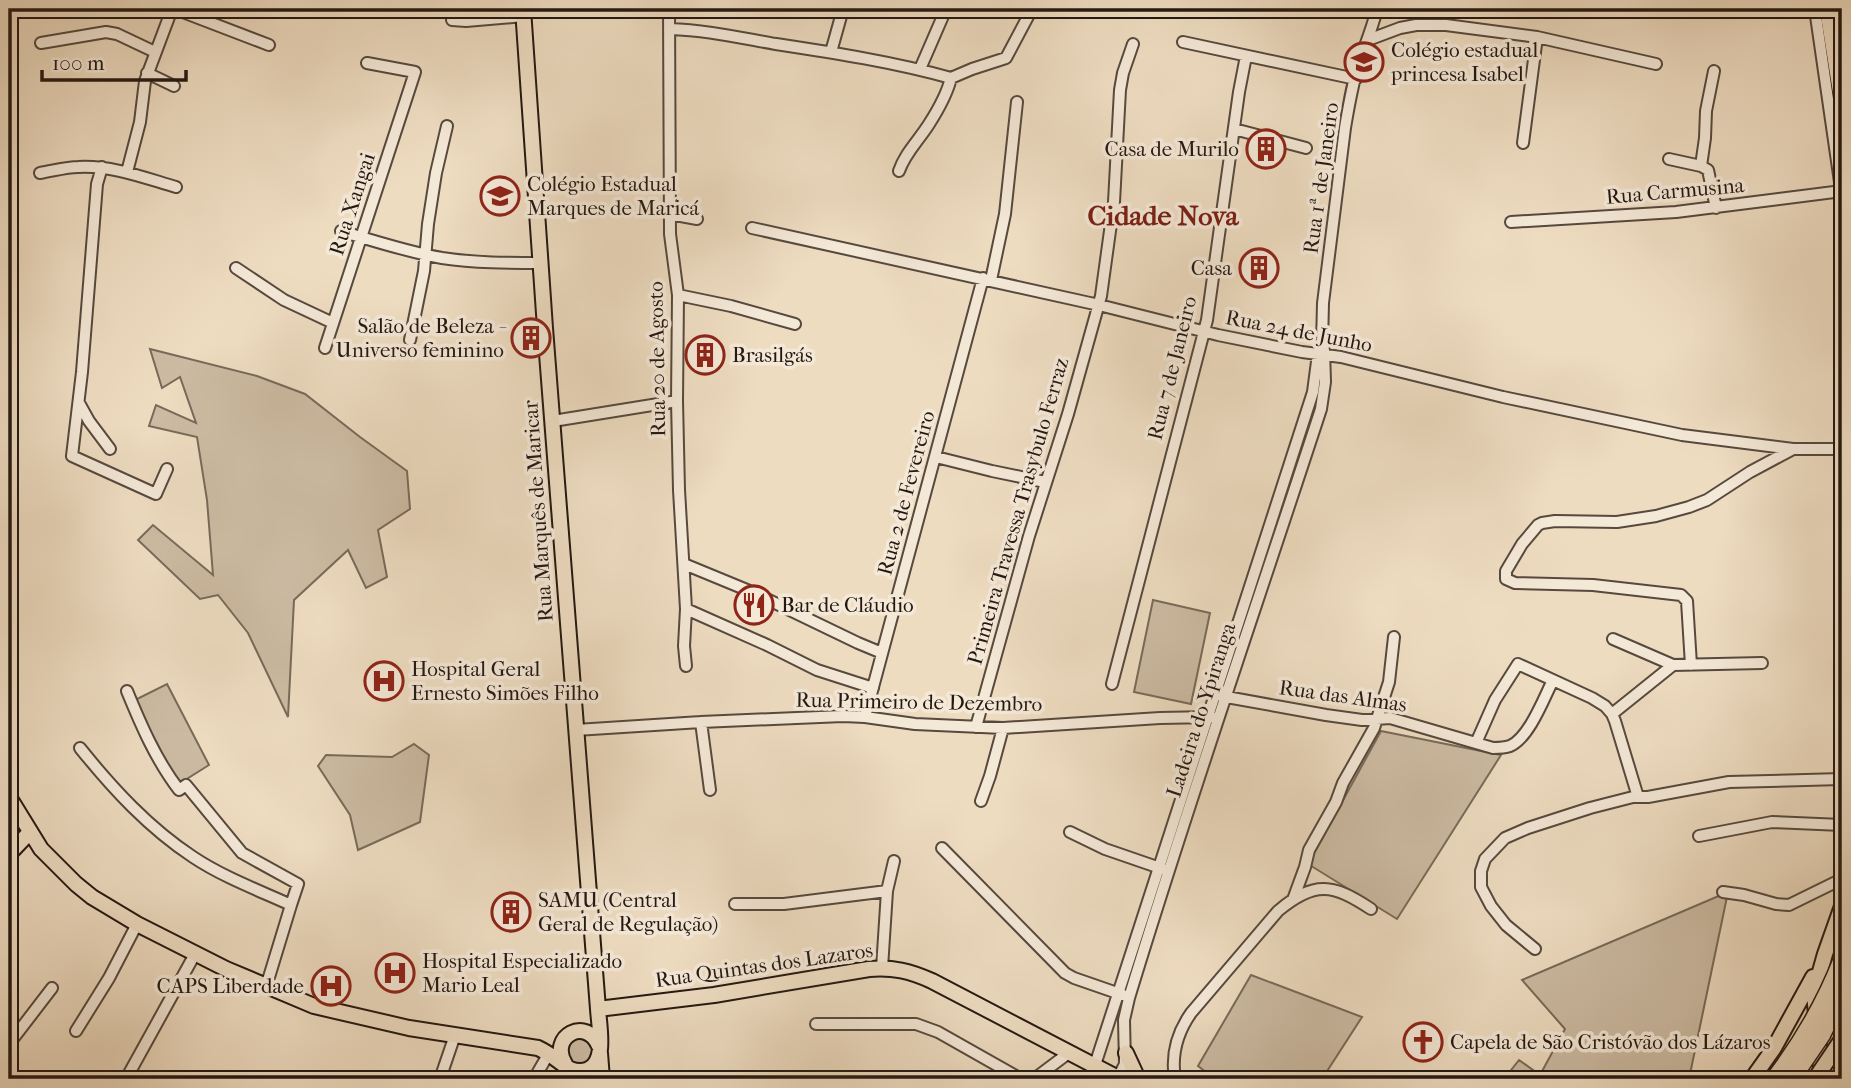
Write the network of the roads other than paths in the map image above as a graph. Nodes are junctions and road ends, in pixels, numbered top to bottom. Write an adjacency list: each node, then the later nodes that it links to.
1 (174, 9): 17 (street); 18 (street)
2 (669, 9): 11 (street, Rua 20 de Agosto)
3 (850, 9): 19 (street)
4 (946, 9): 23 (street)
5 (1032, 9): 26 (street)
6 (1377, 9): 13 (street, Rua 1ª de Janeiro)
7 (1815, 9): 42 (street)
8 (1828, 9): 30 (main road)
9 (523, 13): 10 (street); 52 (main road, Rua Marquês de Maricar)
10 (452, 20)
11 (670, 29): 19 (street); 45 (street, Rua 20 de Agosto)
12 (1537, 37): 13 (street); 22 (street); 33 (street)
13 (1368, 40): 27 (street, Rua 1ª de Janeiro)
14 (41, 43): 18 (street)
15 (1183, 43): 20 (street)
16 (1133, 44): 56 (street, Primeira Travessa Trasybulo Ferraz)
17 (269, 45)
18 (155, 52): 25 (street)
19 (831, 52): 23 (street)
20 (1246, 56): 27 (street); 32 (street, Rua 7 de Janeiro)
21 (367, 63): 50 (street, Rua Xangai)
22 (1656, 64)
23 (920, 69): 26 (street)
24 (1714, 71): 36 (street)
25 (147, 74): 28 (street); 39 (street)
26 (951, 78): 38 (street)
27 (1356, 79): 62 (street, Rua 1ª de Janeiro)
28 (174, 86)
29 (1017, 102): 54 (street, Rua 2 de Fevereiro)
30 (1842, 105)
31 (447, 127): 51 (street)
32 (1234, 129): 34 (street); 59 (street, Rua 7 de Janeiro)
33 (1523, 143)
34 (1306, 148)
35 (1669, 159): 36 (street)
36 (1701, 166): 44 (street)
37 (102, 167): 39 (street); 40 (street); 64 (street)
38 (899, 171)
39 (127, 172): 41 (street)
40 (40, 173)
41 (176, 187)
42 (1842, 191): 43 (street); 44 (street, Rua Carmusina)
43 (1842, 197)
44 (1716, 208): 47 (street, Rua Carmusina)
45 (670, 214): 46 (street); 55 (street, Rua 20 de Agosto)
46 (697, 219)
47 (1511, 222)
48 (752, 228): 54 (street, Rua 24 de Junho)
49 (341, 231): 50 (street)
50 (361, 237): 51 (street); 57 (street, Rua Xangai)
51 (426, 255): 52 (street); 60 (street)
52 (541, 263): 65 (main road, Rua Marquês de Maricar)
53 (236, 268): 57 (street)
54 (987, 279): 56 (street, Rua 24 de Junho); 69 (street, Rua 2 de Fevereiro)
55 (678, 295): 58 (street); 63 (street, Rua 20 de Agosto)
56 (1098, 305): 59 (street, Rua 24 de Junho); 71 (street, Primeira Travessa Trasybulo Ferraz)
57 (333, 323): 61 (street, Rua Xangai)
58 (795, 324)
59 (1204, 332): 62 (street, Rua 24 de Junho); 82 (street, Rua 7 de Janeiro)
60 (410, 340)
61 (325, 348)
62 (1322, 351): 67 (street, Rua 24 de Junho); 85 (street, Ladeira do Ypiranga)
63 (677, 401): 65 (street); 72 (street, Rua 20 de Agosto)
64 (79, 403): 66 (street); 70 (street)
65 (553, 421): 93 (main road, Rua Marquês de Maricar)
66 (110, 449)
67 (1793, 449): 68 (street, Rua 24 de Junho); 79 (street)
68 (1842, 450)
69 (936, 457): 71 (street); 76 (street, Rua 2 de Fevereiro)
70 (167, 469)
71 (1045, 482): 91 (street, Primeira Travessa Trasybulo Ferraz)
72 (684, 564): 73 (street, Rua 20 de Agosto); 76 (street)
73 (687, 609): 80 (street, Rua 20 de Agosto); 83 (street)
74 (1394, 637): 89 (street)
75 (1613, 639): 78 (street)
76 (882, 653): 83 (street, Rua 2 de Fevereiro)
77 (1762, 663): 79 (street)
78 (1673, 665): 79 (street); 86 (street)
79 (1692, 665)
80 (686, 666)
81 (1553, 680): 86 (street); 94 (street, Rua das Almas); 94 (street)
82 (1112, 684)
83 (873, 688): 87 (street, Rua 2 de Fevereiro)
84 (127, 691): 114 (street)
85 (1220, 696): 88 (street, Ladeira do Ypiranga); 89 (street, Rua das Almas)
86 (1612, 714): 99 (street)
87 (865, 717): 90 (street, Rua Primeiro de Dezembro); 91 (street, Rua Primeiro de Dezembro)
88 (1213, 717): 92 (street, Rua Primeiro de Dezembro); 108 (street, Ladeira do Ypiranga)
89 (1377, 718): 94 (street, Rua das Almas); 112 (street)
90 (701, 722): 93 (street, Rua Primeiro de Dezembro); 97 (street)
91 (976, 727): 92 (street, Rua Primeiro de Dezembro)
92 (1003, 727): 100 (street)
93 (576, 730): 127 (main road, Rua Marquês de Maricar)
94 (1476, 743)
95 (80, 748): 114 (street)
96 (1842, 779): 99 (street)
97 (710, 790)
98 (9, 797): 103 (main road)
99 (1638, 797): 118 (street)
100 (981, 801)
101 (1842, 825): 104 (street)
102 (1070, 832): 108 (street)
103 (29, 833): 106 (main road); 117 (main road)
104 (1699, 836)
105 (942, 848): 126 (street)
106 (9, 854)
107 (894, 861): 110 (street)
108 (1164, 869): 126 (street, Ladeira do Ypiranga)
109 (1842, 879): 111 (street)
110 (887, 891): 113 (street); 122 (street)
111 (1723, 891)
112 (1294, 897): 116 (street); 150 (street)
113 (735, 904)
114 (291, 905): 123 (street)
115 (1842, 906): 120 (main road)
116 (1371, 909)
117 (137, 924): 119 (main road); 130 (street)
118 (1535, 948)
119 (195, 954): 123 (main road); 142 (street)
120 (1825, 954): 129 (main road); 151 (main road)
121 (1842, 960): 152 (highway, bridge)
122 (881, 968): 127 (main road, Rua Quintas dos Lazaros); 137 (main road, Rua Quintas dos Lazaros)
123 (266, 987): 132 (main road)
124 (52, 988): 134 (street)
125 (1842, 993): 153 (highway, bridge)
126 (1123, 995): 138 (street, Ladeira do Ypiranga); 139 (street, Ladeira do Ypiranga)
127 (598, 1009): 131 (main road); 135 (main road, Rua Marquês de Maricar)
128 (816, 1024): 147 (street)
129 (1816, 1024): 133 (main road); 155 (main road)
130 (76, 1031)
131 (573, 1032): 135 (main road); 136 (main road); 140 (main road)
132 (455, 1035): 136 (main road); 143 (street)
133 (1842, 1036): 154 (main road, bridge)
134 (9, 1044)
135 (600, 1050): 140 (main road); 146 (main road, Rua Marquês de Maricar)
136 (543, 1051): 140 (main road); 144 (street)
137 (1070, 1052): 139 (main road, Rua Quintas dos Lazaros); 148 (street)
138 (1126, 1053): 141 (street, Ladeira do Ypiranga); 149 (main road)
139 (1095, 1065): 141 (main road, Rua Quintas dos Lazaros)
140 (566, 1066): 145 (main road)
141 (1119, 1078)
142 (126, 1079)
143 (440, 1079)
144 (534, 1079)
145 (581, 1079)
146 (602, 1079)
147 (1021, 1079)
148 (1034, 1079)
149 (1138, 1079)
150 (1175, 1079)
151 (1752, 1079)
152 (1774, 1079)
153 (1792, 1079)
154 (1815, 1079)
155 (1822, 1079)

